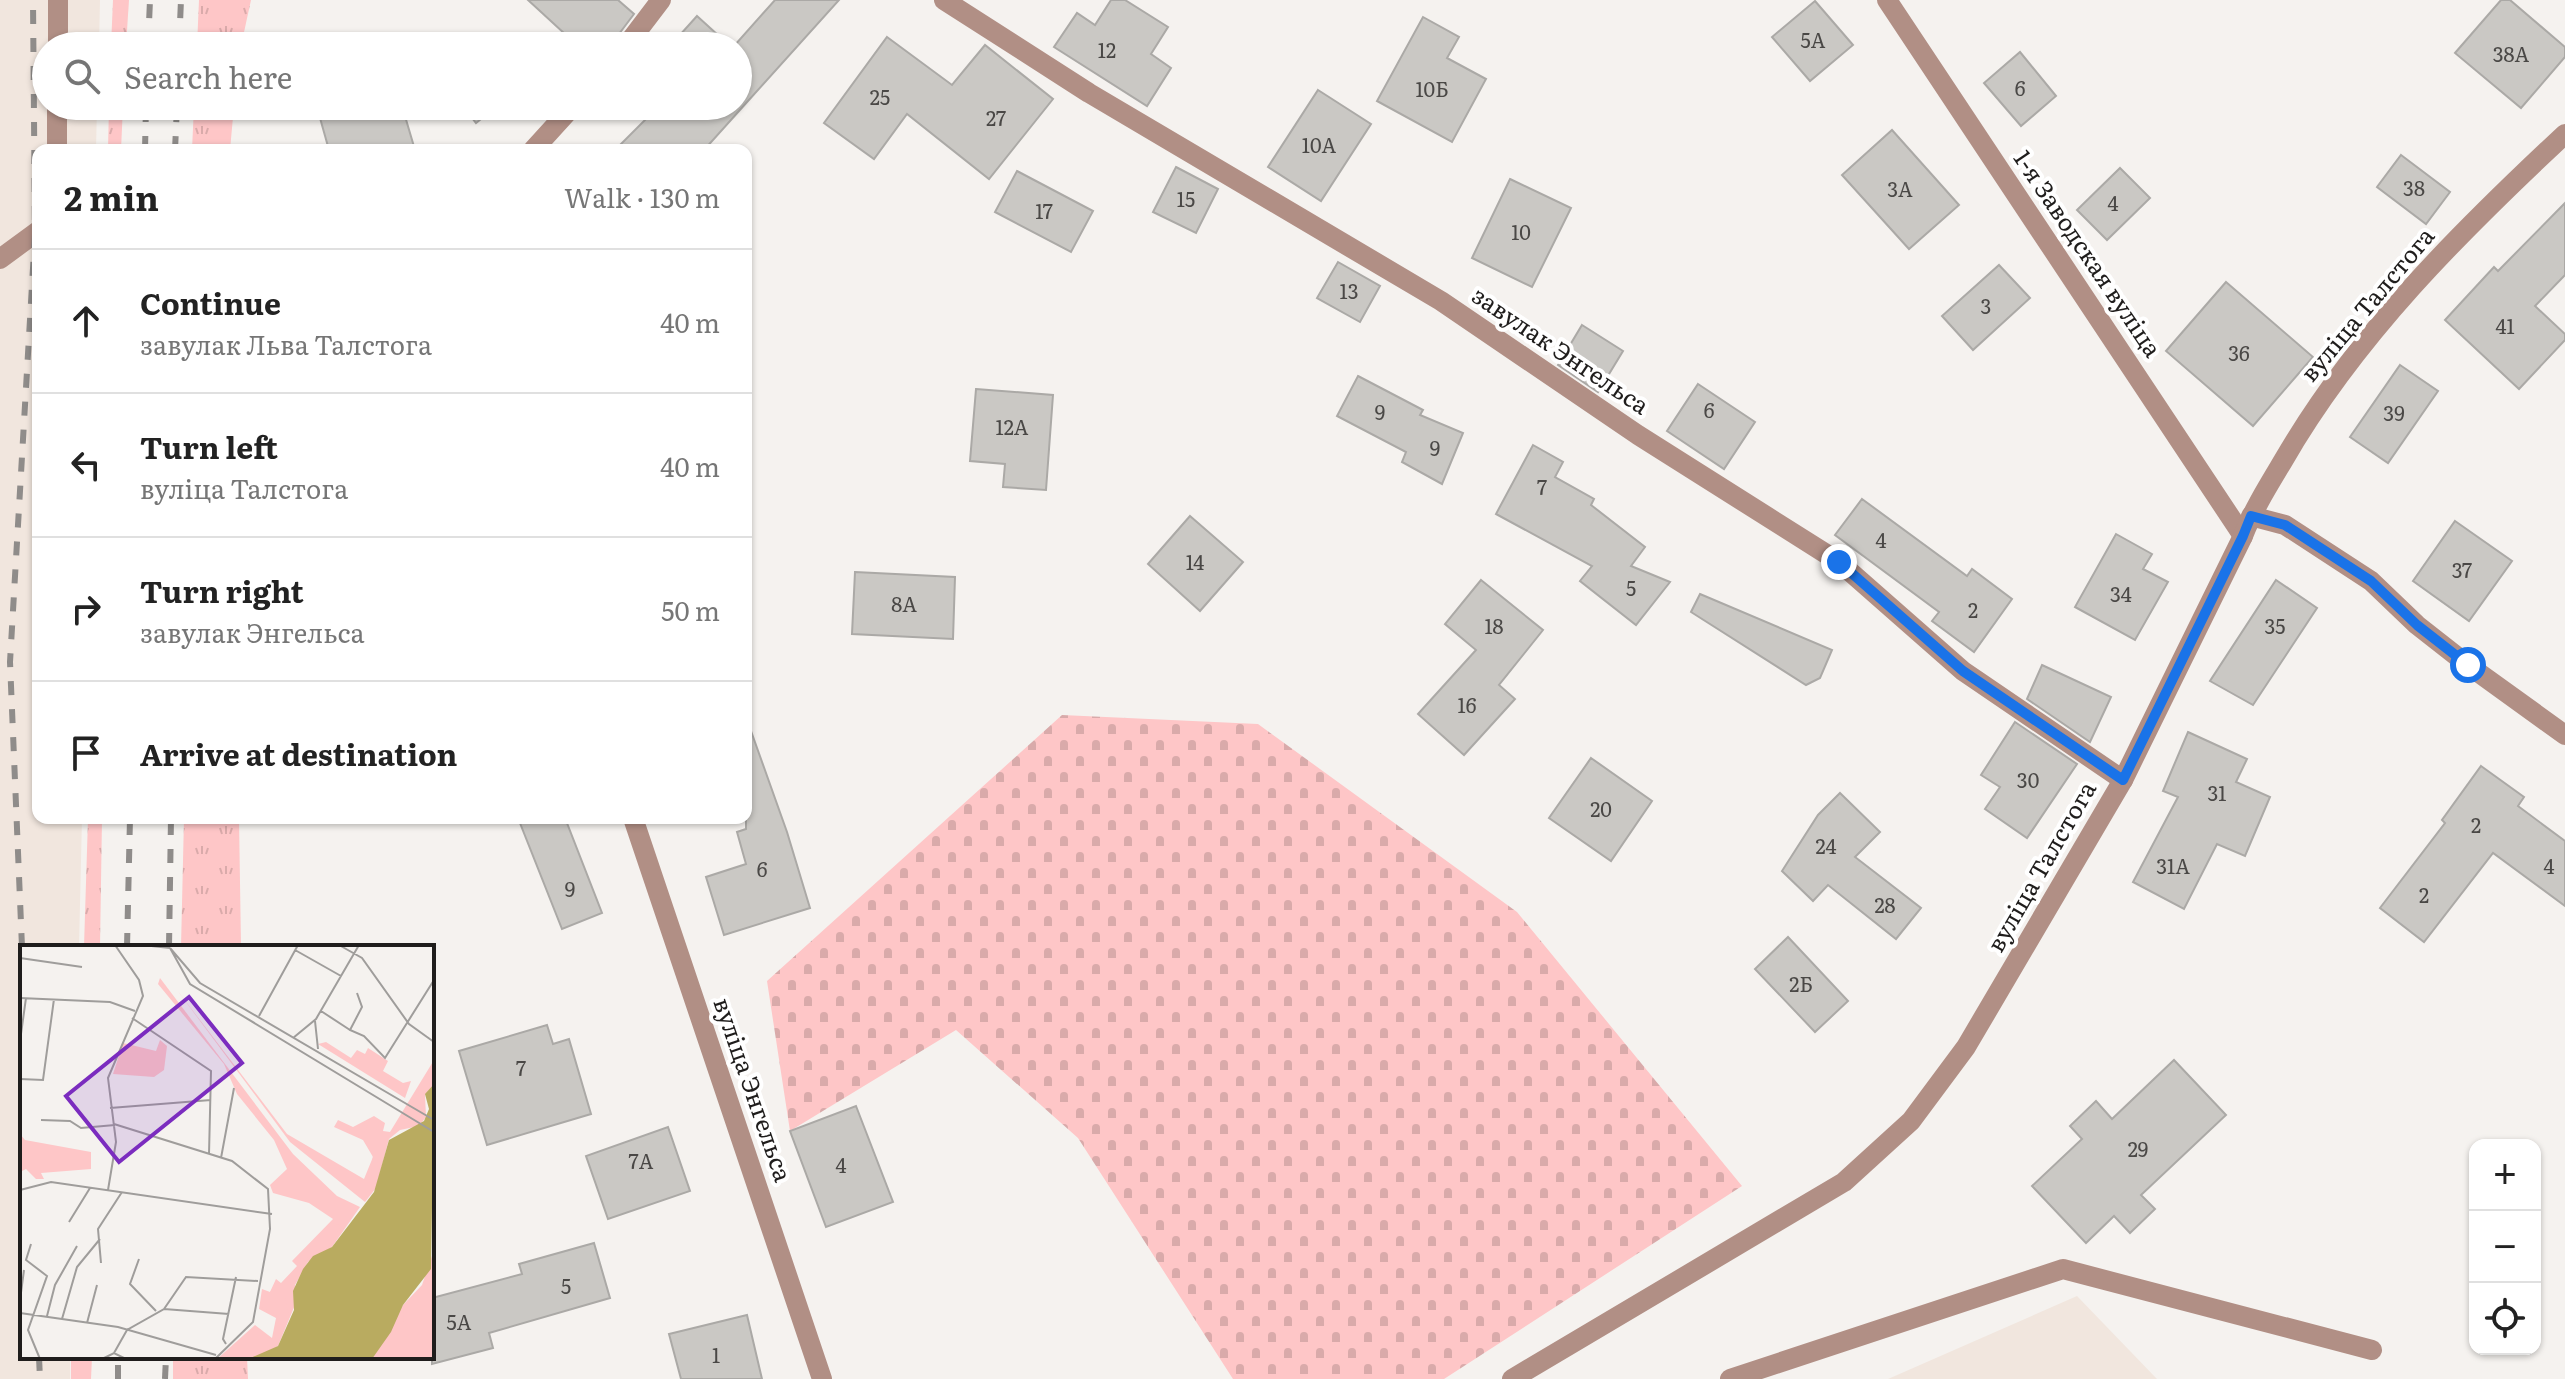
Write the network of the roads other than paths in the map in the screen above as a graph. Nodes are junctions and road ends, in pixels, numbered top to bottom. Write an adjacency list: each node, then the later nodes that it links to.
1 (58, 0): 5 (street)
2 (661, 0): 6 (street)
3 (944, 0): 17 (street, завулак Энгельса)
4 (1887, 0): 15 (street, 1-я Заводская вуліца)
5 (58, 32)
6 (637, 32)
7 (57, 120): 10 (street)
8 (560, 120): 11 (street)
9 (2565, 134): 14 (street, вуліца Талстога)
10 (57, 144)
11 (538, 144)
12 (32, 235): 13 (street)
13 (0, 259)
14 (2251, 516): 15 (street, вуліца Талстога); 16 (street)
15 (2243, 536): 17 (street, вуліца Талстога)
16 (2565, 735)
17 (2123, 780): 21 (street, вуліца Талстога)
18 (635, 824): 20 (street, вуліца Энгельса)
19 (2372, 1350): 22 (street)
20 (822, 1379)
21 (1512, 1379)
22 (1730, 1379)

